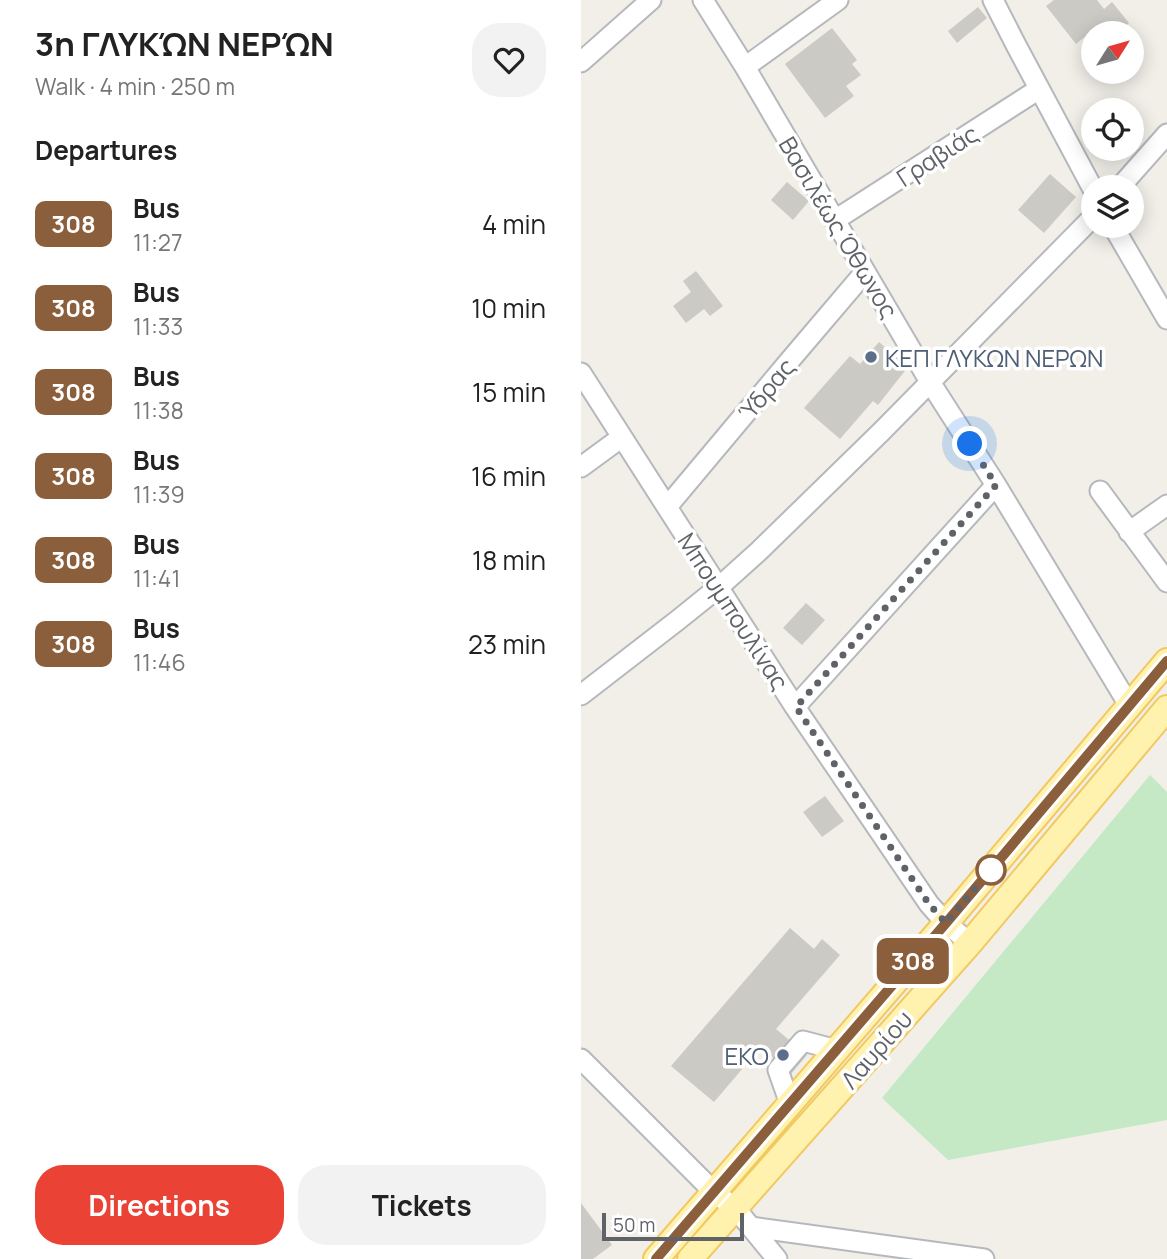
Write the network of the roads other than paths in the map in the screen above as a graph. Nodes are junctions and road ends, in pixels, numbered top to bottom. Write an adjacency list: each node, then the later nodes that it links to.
1 (651, 0): 5 (street)
2 (703, 0): 6 (street, Βασιλέως Όθωνος)
3 (838, 0): 6 (street)
4 (1000, 3): 7 (street)
5 (586, 57)
6 (745, 67): 11 (street, Βασιλέως Όθωνος)
7 (1039, 89): 9 (street); 11 (street, Γραβιάς)
8 (1167, 134): 10 (street)
9 (1085, 175)
10 (1131, 175)
11 (835, 220): 14 (street, Βασιλέως Όθωνος)
12 (1081, 229): 17 (street)
13 (1120, 238): 15 (street)
14 (865, 272): 17 (street, Βασιλέως Όθωνος); 23 (street, Ύδρας)
15 (1167, 319)
16 (581, 373): 18 (street, Μπουμπουλίνας)
17 (930, 382): 20 (street, Βασιλέως Όθωνος); 26 (street)
18 (622, 437): 19 (street); 23 (street, Μπουμπουλίνας)
19 (581, 467)
20 (996, 485): 29 (street, Βασιλέως Όθωνος); 30 (street)
21 (1100, 491): 24 (street)
22 (1167, 505): 24 (street)
23 (667, 507): 26 (street, Μπουμπουλίνας)
24 (1129, 532): 25 (street)
25 (1167, 582)
26 (719, 587): 28 (street); 30 (street, Μπουμπουλίνας)
27 (1167, 661): 29 (main road, Λαυρίου)
28 (581, 695)
29 (1129, 705): 32 (main road, Λαυρίου)
30 (796, 707): 32 (street, Μπουμπουλίνας)
31 (1167, 708): 33 (main road, Λαυρίου)
32 (946, 923): 33 (street, Μπουμπουλίνας); 35 (main road, Λαυρίου)
33 (969, 943): 36 (main road, Λαυρίου)
34 (581, 1059): 35 (street)
35 (714, 1192): 36 (street); 37 (main road, Λαυρίου)
36 (743, 1218): 38 (main road, Λαυρίου); 39 (street); 40 (street)
37 (656, 1259)
38 (691, 1259)
39 (777, 1259)
40 (984, 1259)

